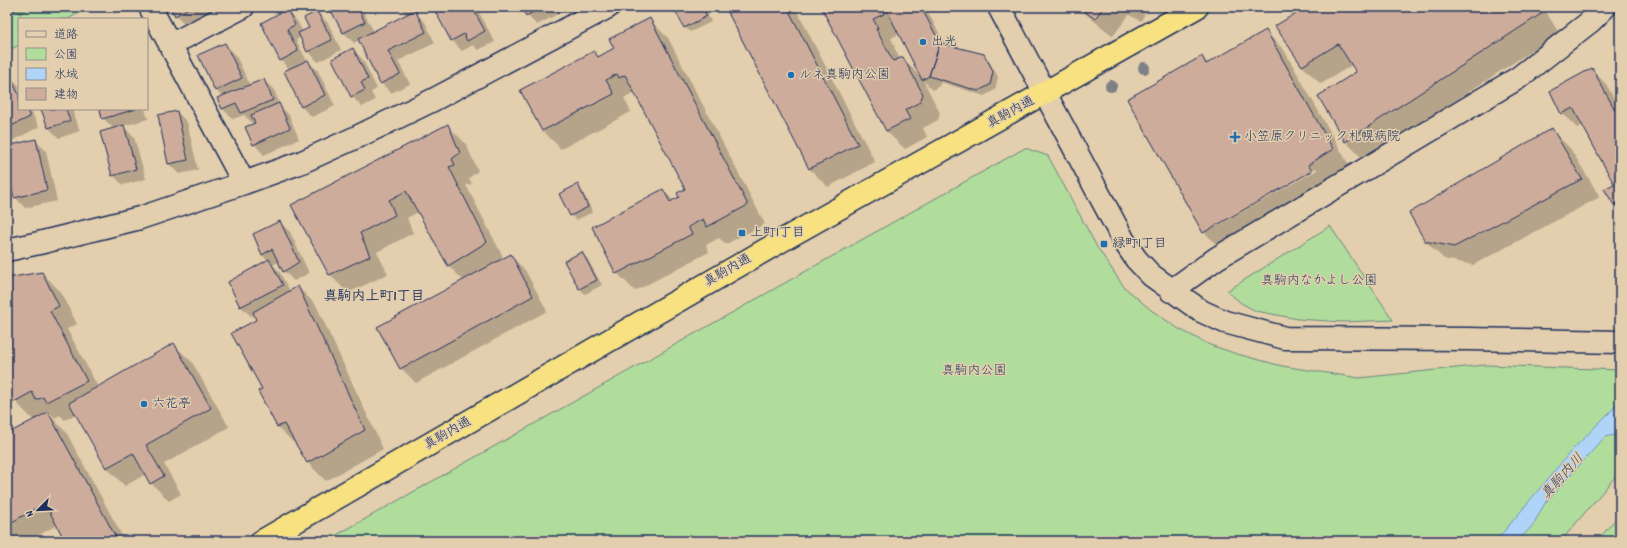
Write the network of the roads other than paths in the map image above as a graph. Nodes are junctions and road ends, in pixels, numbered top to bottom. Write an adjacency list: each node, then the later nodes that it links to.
1 (150, 7): 7 (street)
2 (243, 7): 7 (street)
3 (608, 7): 9 (street)
4 (999, 7): 8 (street)
5 (1197, 7): 8 (highway, 真駒内通)
6 (1592, 12): 11 (street)
7 (170, 46): 9 (street)
8 (1045, 94): 11 (street); 13 (highway, 真駒内通)
9 (244, 183): 10 (street)
10 (7, 250)
11 (1171, 291): 12 (street)
12 (1620, 342)
13 (262, 541)

